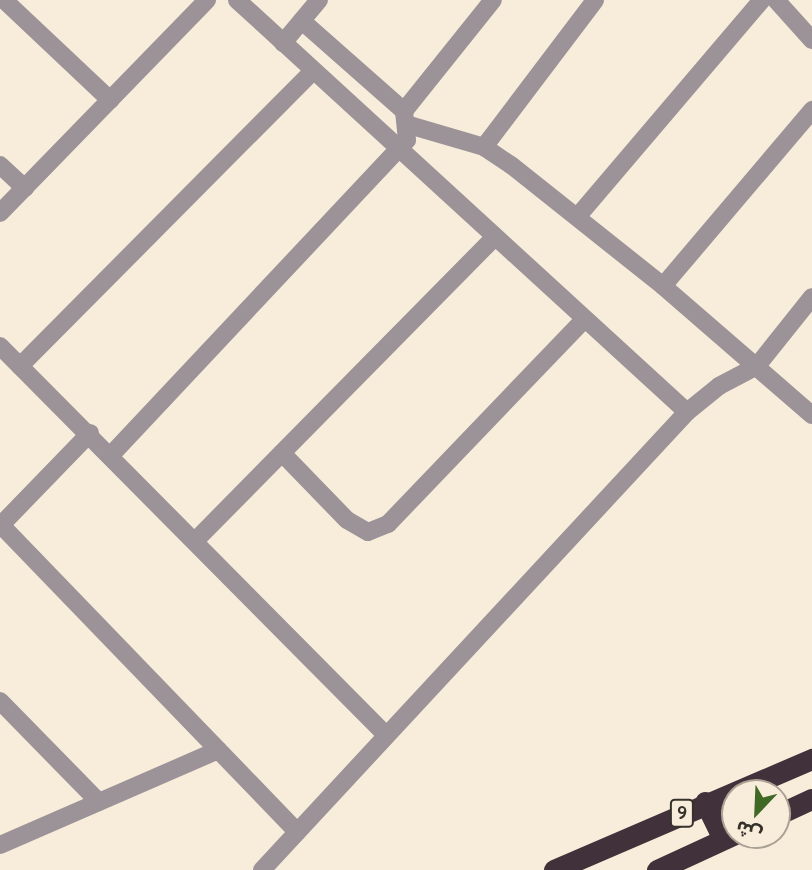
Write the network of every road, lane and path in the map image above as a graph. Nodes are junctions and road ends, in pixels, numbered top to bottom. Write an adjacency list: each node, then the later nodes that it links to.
1 (4, 0): 13 (street)
2 (207, 0): 13 (street)
3 (237, 0): 11 (street)
4 (319, 0): 9 (street)
5 (493, 0): 15 (street)
6 (595, 0): 16 (street)
7 (762, 0): 21 (street)
8 (776, 0): 10 (street)
9 (302, 21): 11 (street); 15 (street)
10 (812, 40)
11 (283, 43): 12 (street)
12 (313, 71): 17 (street); 27 (street)
13 (110, 100): 19 (street)
14 (812, 110): 23 (street)
15 (407, 118): 16 (street); 17 (street)
16 (484, 147): 21 (street)
17 (399, 152): 22 (street); 33 (street)
18 (0, 165): 19 (street)
19 (25, 188): 20 (street)
20 (0, 213)
21 (578, 216): 23 (street)
22 (493, 239): 25 (street); 32 (street)
23 (663, 286): 28 (street)
24 (812, 297): 28 (street)
25 (583, 321): 29 (street); 32 (street)
26 (0, 346): 27 (street)
27 (20, 366): 31 (street)
28 (757, 366): 29 (street); 30 (street)
29 (687, 412): 37 (street)
30 (812, 415)
31 (89, 433): 33 (street); 34 (street)
32 (282, 453): 35 (street)
33 (111, 455): 35 (street)
34 (1, 524): 38 (street)
35 (196, 540): 37 (street)
36 (1, 704): 41 (street)
37 (386, 735): 45 (street)
38 (218, 750): 41 (street); 45 (street)
39 (809, 759): 42 (highway, 9)
40 (812, 799): 43 (highway)
41 (99, 802): 47 (street)
42 (705, 802): 44 (highway); 49 (highway, 9)
43 (791, 809)
44 (721, 825)
45 (297, 832): 48 (street)
46 (721, 840): 50 (highway, 9)
47 (0, 845)
48 (262, 870)
49 (554, 870)
50 (657, 870)

